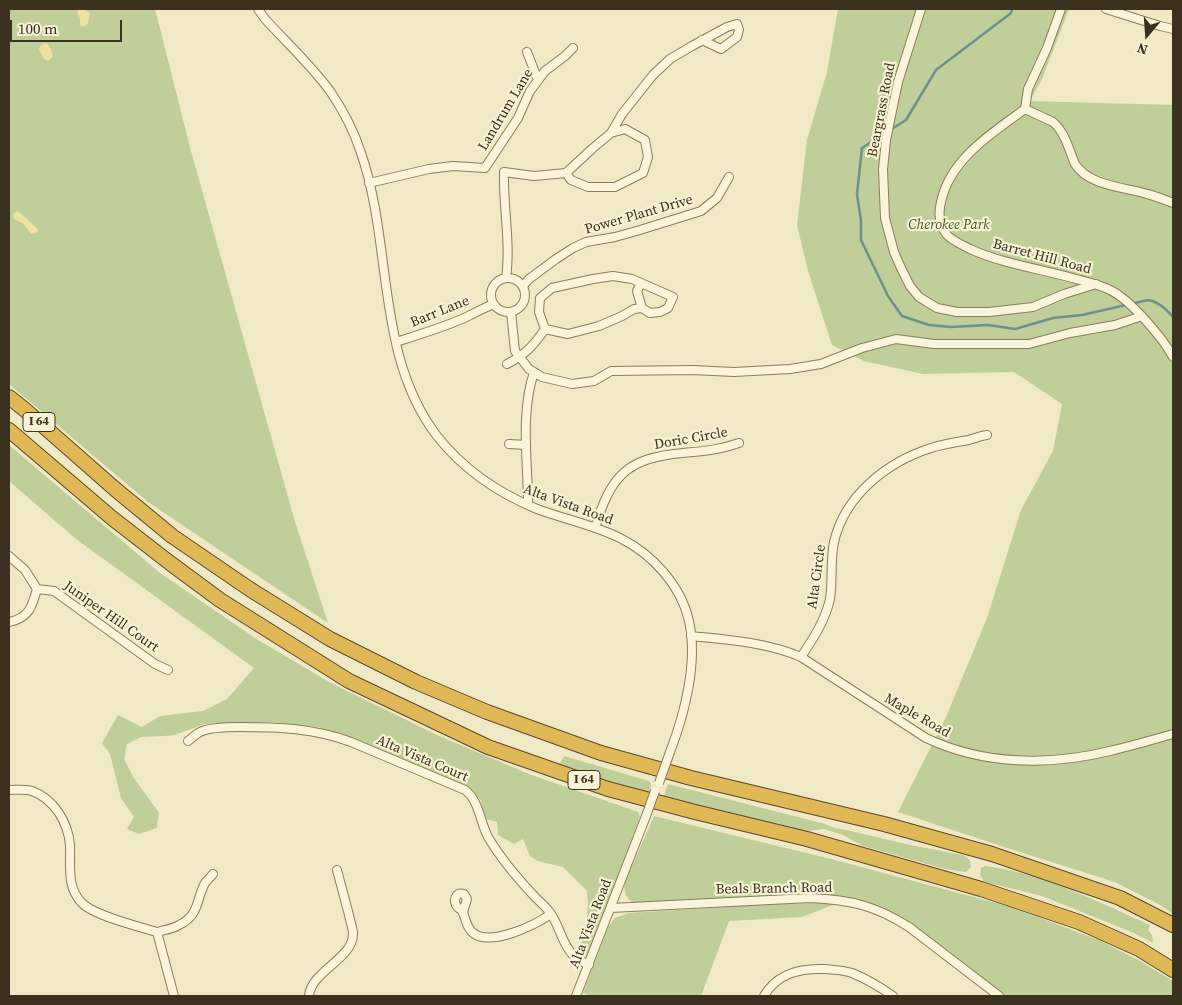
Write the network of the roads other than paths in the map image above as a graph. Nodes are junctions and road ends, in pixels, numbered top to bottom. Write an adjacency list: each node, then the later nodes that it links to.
1 (258, 9): 14 (street, Alta Vista Road)
2 (921, 9): 18 (street, Beargrass Road)
3 (1061, 9): 10 (street)
4 (1106, 9): 5 (street)
5 (1173, 29)
6 (702, 40): 11 (street)
7 (574, 48): 9 (street, Landrum Lane)
8 (527, 52): 9 (street)
9 (538, 80): 14 (street, Landrum Lane)
10 (1026, 109): 15 (street); 18 (street, Barret Hill Road)
11 (611, 132): 12 (street); 12 (street)
12 (566, 173): 16 (street)
13 (729, 177): 19 (street, Power Plant Drive)
14 (369, 183): 25 (street, Alta Vista Road)
15 (1173, 203)
16 (506, 278): 19 (street); 20 (street)
17 (641, 283): 21 (street); 21 (street); 24 (street)
18 (1096, 284): 23 (street, Barret Hill Road)
19 (523, 286): 22 (street)
20 (494, 304): 22 (street); 25 (street, Barr Lane)
21 (642, 308): 24 (street)
22 (510, 312): 27 (street)
23 (1141, 315): 26 (street, Barret Hill Road); 29 (street)
24 (545, 328): 27 (street)
25 (396, 342): 36 (street, Alta Vista Road)
26 (1173, 357)
27 (520, 358): 28 (street); 29 (street)
28 (507, 364)
29 (534, 372): 35 (street)
30 (9, 397): 52 (highway, I 64)
31 (9, 430): 55 (highway, I 64)
32 (987, 435): 42 (street, Alta Circle)
33 (739, 443): 37 (street, Doric Circle)
34 (510, 444): 35 (street)
35 (526, 445): 36 (street)
36 (528, 504): 37 (street, Alta Vista Road)
37 (596, 528): 41 (street, Alta Vista Road)
38 (9, 556): 39 (street)
39 (37, 589): 40 (street); 43 (street, Juniper Hill Court)
40 (9, 622)
41 (691, 636): 42 (street, Maple Road); 49 (street, Alta Vista Road, bridge)
42 (800, 657): 44 (street, Maple Road)
43 (168, 670)
44 (1173, 734)
45 (188, 741): 51 (street, Alta Vista Court)
46 (9, 790): 53 (street)
47 (337, 870): 57 (street)
48 (213, 874): 53 (street)
49 (610, 908): 54 (street, Alta Vista Road); 61 (street, Beals Branch Road)
50 (463, 912): 51 (street)
51 (551, 914): 54 (street, Alta Vista Court)
52 (1173, 925)
53 (157, 932): 56 (street)
54 (589, 965): 58 (street, Alta Vista Road)
55 (1173, 970)
56 (174, 996)
57 (309, 996)
58 (576, 996)
59 (764, 996): 60 (street)
60 (893, 996)
61 (999, 996)

